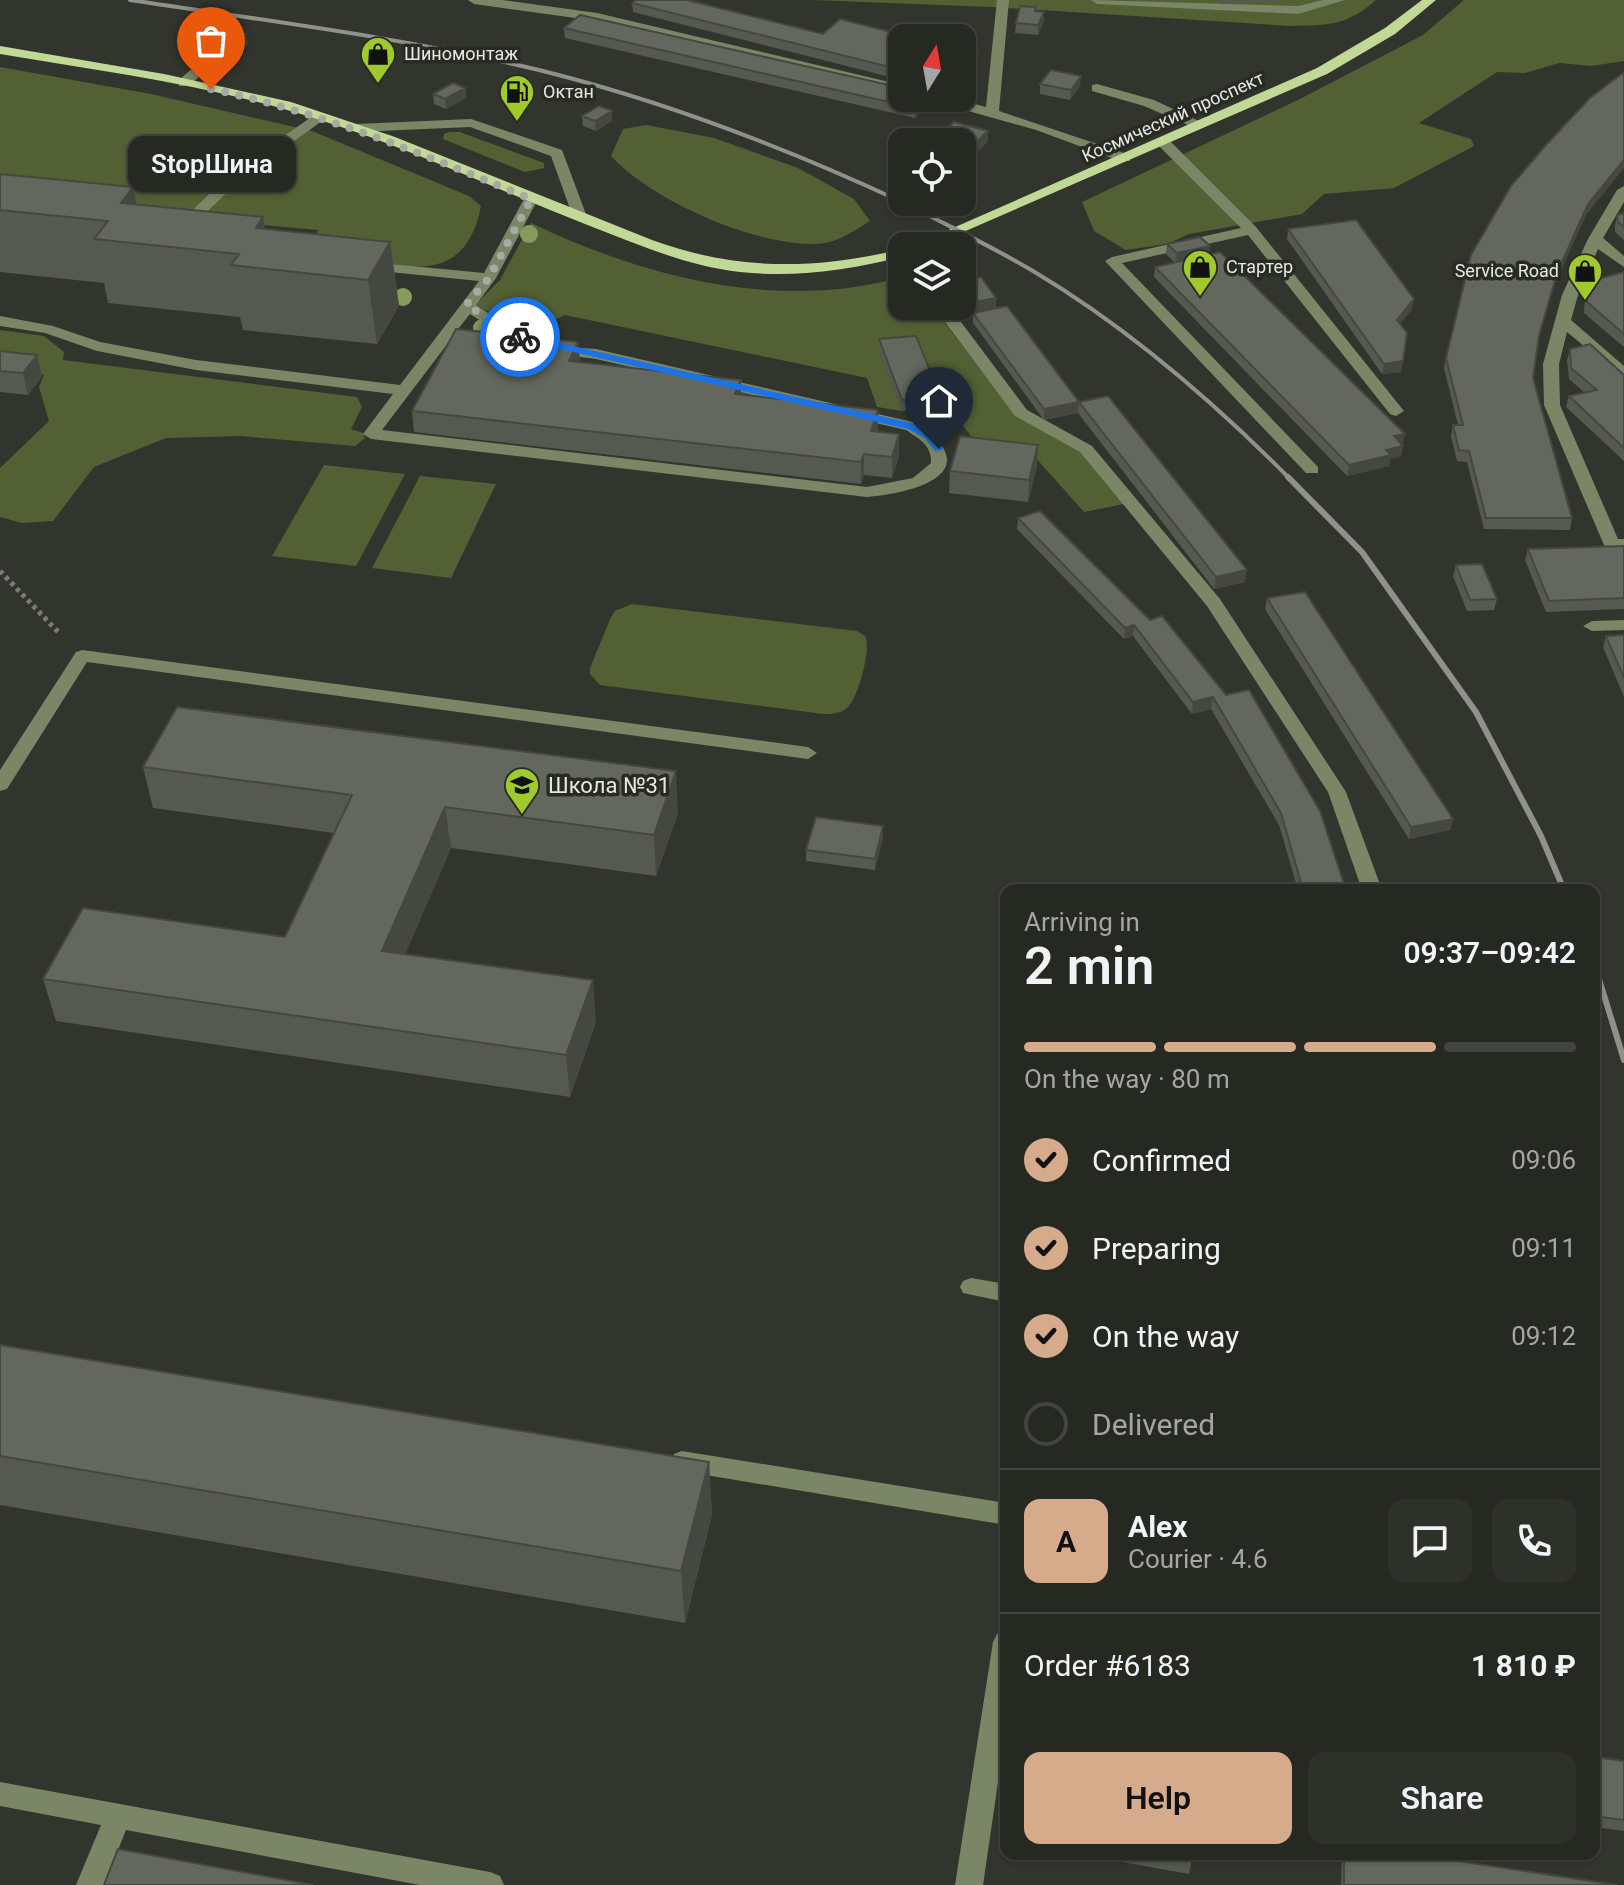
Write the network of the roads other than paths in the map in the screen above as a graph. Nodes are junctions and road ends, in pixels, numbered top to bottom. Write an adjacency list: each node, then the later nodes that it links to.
1 (474, 0): 9 (street)
2 (1003, 0): 12 (street)
3 (1097, 0): 4 (street)
4 (1339, 0)
5 (1430, 0): 14 (main road, Космический проспект)
6 (0, 50): 8 (main road)
7 (216, 55): 8 (street)
8 (184, 83): 13 (main road)
9 (888, 86)
10 (1097, 88): 14 (street)
11 (976, 108): 12 (street)
12 (992, 112): 17 (street)
13 (322, 116): 15 (main road); 24 (street)
14 (1200, 125): 16 (main road, Космический проспект)
15 (356, 128): 19 (main road); 20 (street)
16 (1162, 141): 17 (main road, Космический проспект); 21 (street)
17 (1125, 158): 22 (main road, Космический проспект)
18 (1624, 190): 23 (street)
19 (531, 199): 20 (main road); 28 (street)
20 (580, 217): 25 (main road)
21 (1251, 230): 37 (street); 38 (street)
22 (952, 232)
23 (1595, 239): 27 (street); 30 (street)
24 (180, 245)
25 (888, 256)
26 (346, 263): 28 (street)
27 (1624, 263)
28 (489, 278): 29 (street)
29 (466, 305): 33 (street); 34 (street)
30 (1561, 319): 35 (street); 39 (street)
31 (951, 320): 44 (street)
32 (0, 321): 36 (street)
33 (446, 338): 34 (street); 36 (street)
34 (581, 353): 36 (street)
35 (1624, 374)
36 (401, 390)
37 (1396, 411)
38 (1312, 470)
39 (1624, 544)
40 (1624, 625): 41 (street)
41 (1592, 626)
42 (808, 753): 43 (street)
43 (0, 785)
44 (1370, 884)
45 (971, 1287): 46 (street)
46 (1000, 1292)
47 (660, 1457): 48 (street)
48 (1000, 1513)
49 (1000, 1681): 54 (street)
50 (0, 1794): 51 (street)
51 (118, 1816): 52 (street); 53 (street)
52 (90, 1885)
53 (490, 1885)
54 (969, 1885)

